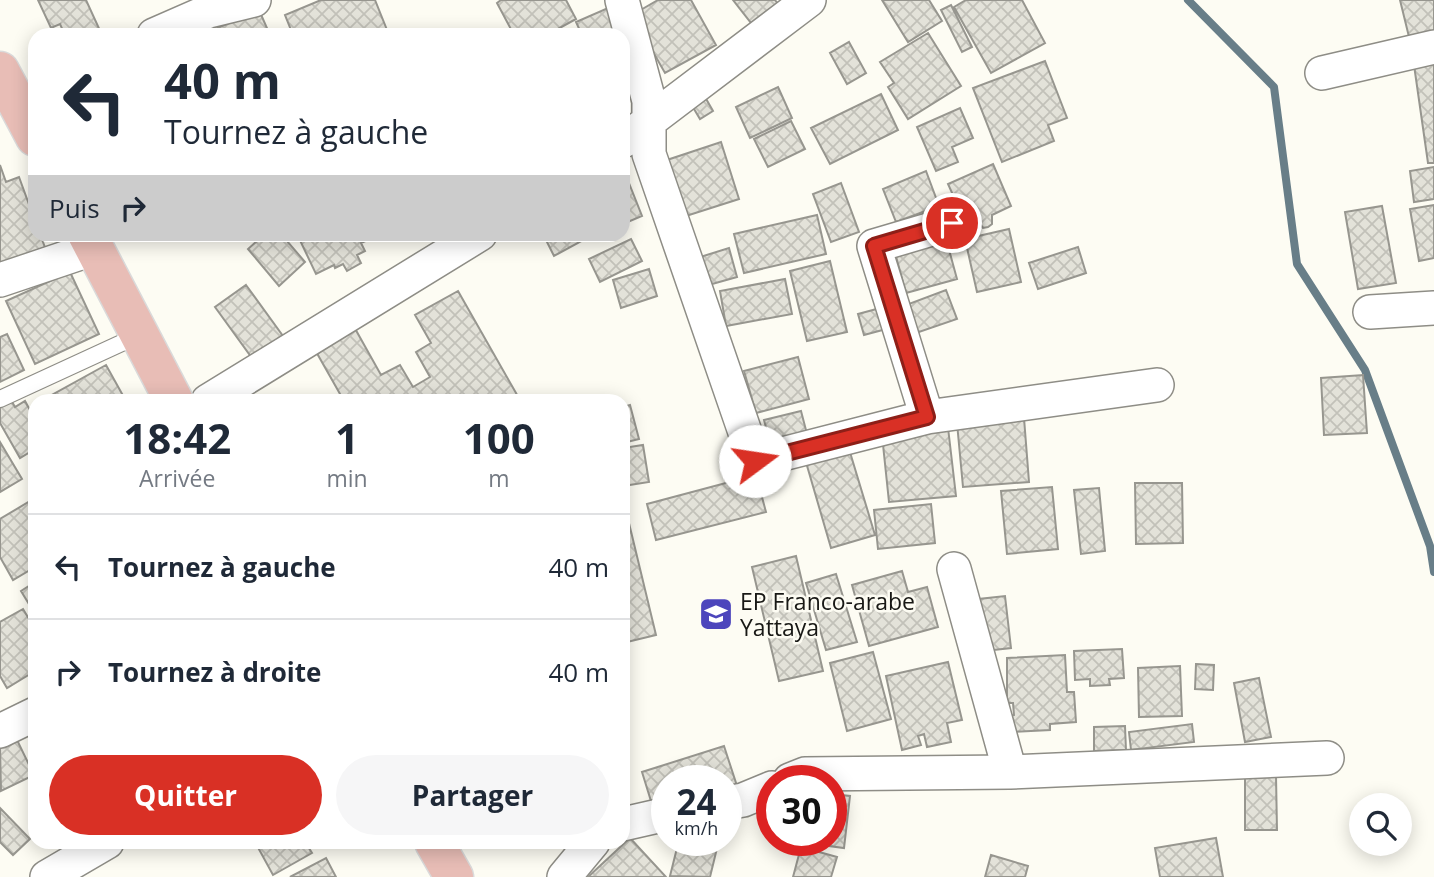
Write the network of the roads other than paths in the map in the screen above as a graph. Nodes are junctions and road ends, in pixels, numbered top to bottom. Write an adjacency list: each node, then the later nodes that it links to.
1 (254, 0): 4 (street)
2 (622, 0): 5 (street)
3 (809, 0): 11 (street)
4 (170, 28)
5 (629, 28)
6 (630, 30): 11 (street)
7 (1434, 47): 8 (street)
8 (1322, 74)
9 (16, 85): 10 (main road)
10 (28, 118)
11 (635, 133): 24 (street)
12 (952, 223): 24 (street)
13 (89, 242): 16 (street)
14 (92, 242): 19 (main road)
15 (467, 242): 22 (street)
16 (0, 279)
17 (1434, 308): 18 (street)
18 (1370, 312)
19 (139, 335): 21 (main road); 23 (lane)
20 (1157, 385): 24 (street)
21 (170, 394)
22 (219, 394)
23 (0, 399)
24 (927, 417)
25 (954, 569): 29 (street)
26 (28, 717): 27 (street)
27 (0, 731)
28 (1327, 758): 29 (street)
29 (1010, 772): 30 (street)
30 (847, 774)
31 (651, 818): 32 (street)
32 (630, 822)
33 (95, 849): 36 (street)
34 (437, 849): 37 (main road)
35 (587, 849): 38 (street)
36 (52, 875)
37 (454, 877)
38 (564, 877)

